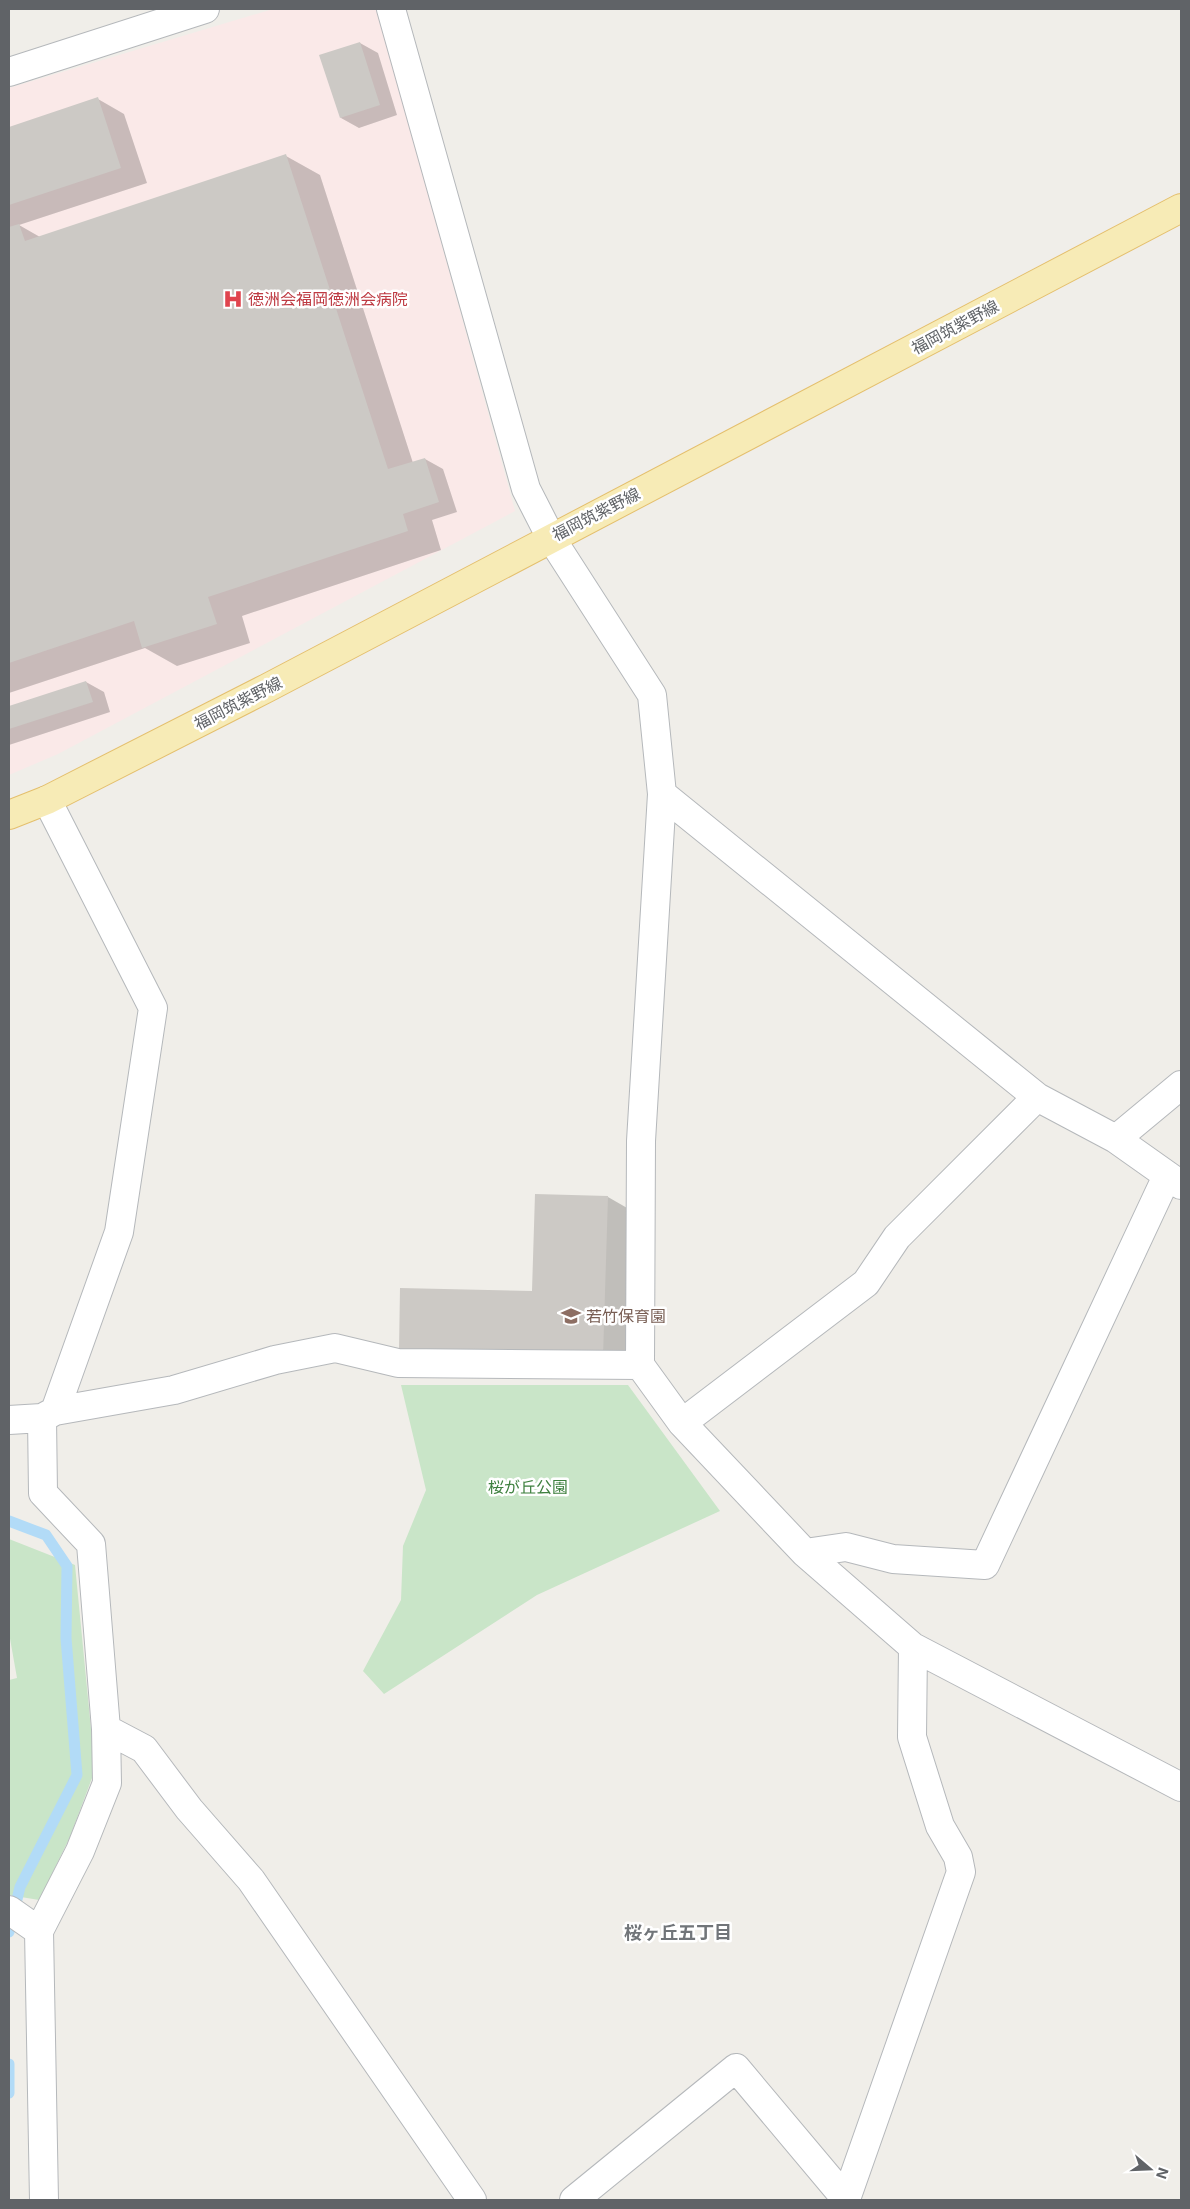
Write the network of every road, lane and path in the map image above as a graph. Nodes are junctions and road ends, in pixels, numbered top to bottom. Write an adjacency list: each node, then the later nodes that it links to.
1 (205, 9): 3 (street)
2 (391, 9): 5 (street)
3 (9, 72)
4 (1181, 208): 5 (main road, 福岡筑紫野線)
5 (551, 538): 6 (street); 7 (main road, 福岡筑紫野線)
6 (662, 794): 10 (street); 13 (street)
7 (47, 800): 8 (main road, 福岡筑紫野線); 14 (street)
8 (9, 816)
9 (1181, 1085): 11 (street)
10 (1038, 1097): 11 (street); 16 (street)
11 (1116, 1139): 12 (street)
12 (1174, 1180): 17 (street)
13 (640, 1364): 14 (street); 16 (street)
14 (48, 1415): 15 (street); 19 (street)
15 (9, 1420)
16 (682, 1423): 17 (street)
17 (805, 1553): 18 (street)
18 (912, 1647): 20 (street); 26 (street)
19 (106, 1728): 22 (street); 24 (street)
20 (1181, 1788)
21 (9, 1910): 22 (street)
22 (39, 1931): 23 (street)
23 (44, 2200)
24 (472, 2200)
25 (574, 2200): 26 (street)
26 (846, 2200)

